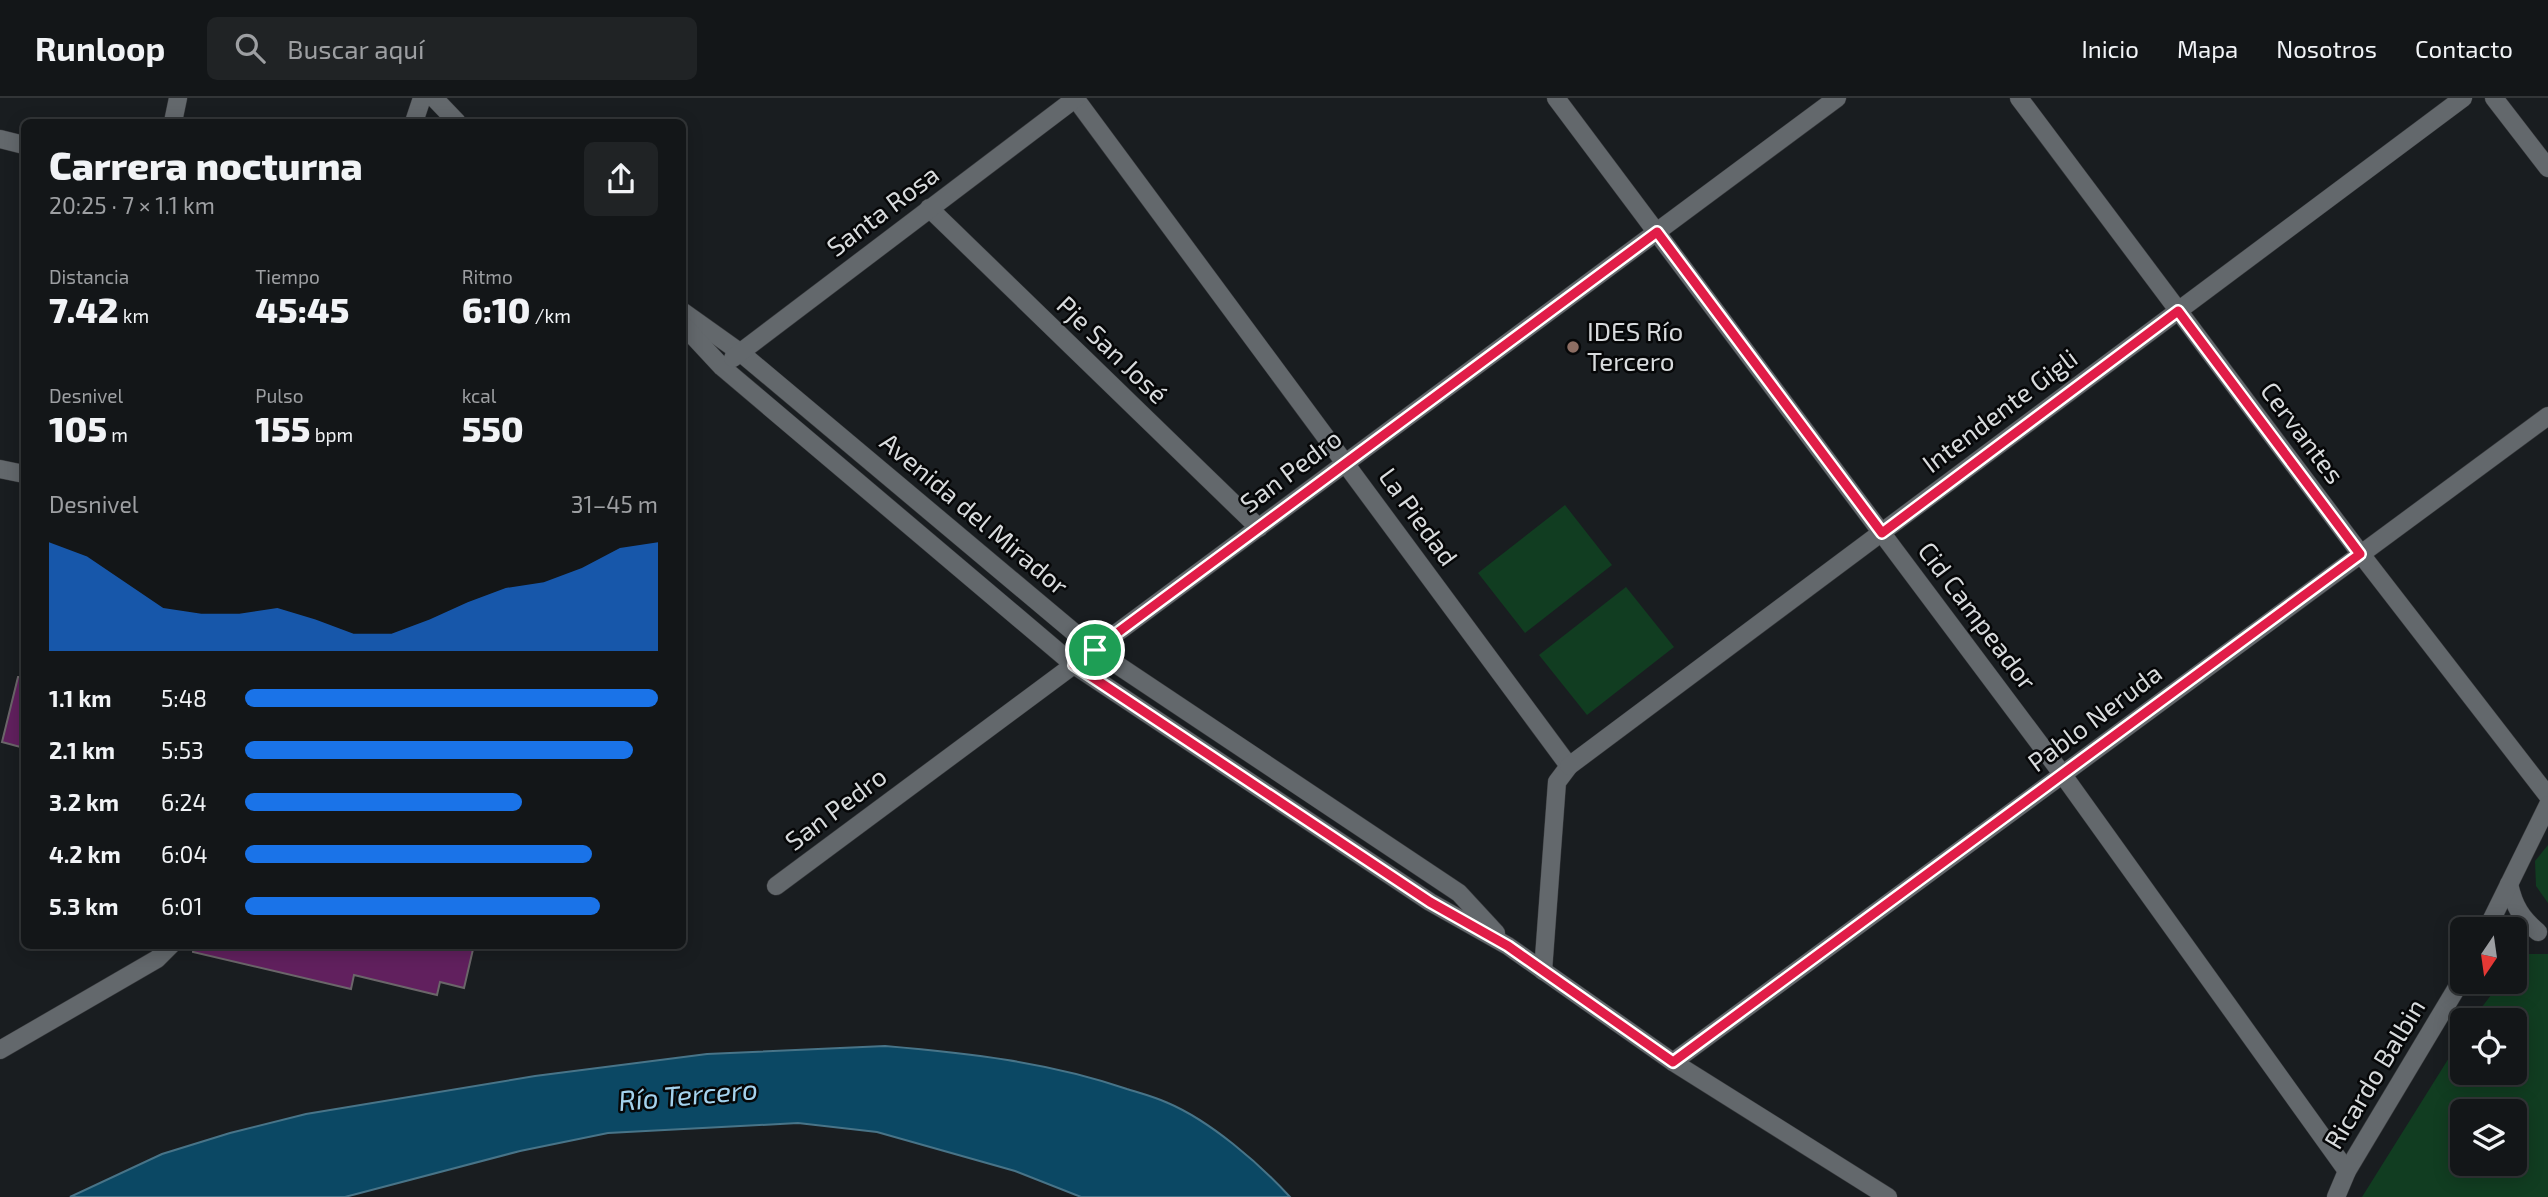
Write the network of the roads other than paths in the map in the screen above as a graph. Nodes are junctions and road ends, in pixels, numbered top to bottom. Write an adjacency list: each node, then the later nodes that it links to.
1 (178, 98): 10 (street)
2 (422, 98): 11 (street)
3 (434, 98): 12 (street)
4 (1076, 98): 16 (street, Santa Rosa); 24 (street, La Piedad)
5 (1556, 98): 17 (street, Cid Campeador)
6 (1837, 98): 17 (street, San Pedro)
7 (2019, 98): 18 (street, Cervantes)
8 (2463, 98): 18 (street, Intendente Gigli)
9 (2494, 98): 15 (street)
10 (174, 119)
11 (415, 119)
12 (454, 119)
13 (0, 139): 14 (street)
14 (21, 144)
15 (2548, 168)
16 (929, 208): 21 (street, Santa Rosa); 27 (street, Pje San José)
17 (1657, 232): 24 (street, San Pedro); 28 (street, Cid Campeador)
18 (2178, 311): 28 (street, Intendente Gigli); 29 (street, Cervantes)
19 (686, 314): 21 (street, Avenida del Mirador)
20 (686, 328): 22 (street, Avenida del Mirador)
21 (741, 353): 22 (street, Santa Rosa); 30 (street, Avenida del Mirador)
22 (722, 367): 31 (street, Avenida del Mirador)
23 (2548, 416): 29 (street, Pablo Neruda)
24 (1346, 464): 27 (street, San Pedro); 32 (street, La Piedad)
25 (0, 469): 26 (street)
26 (21, 473)
27 (1259, 528): 30 (street, San Pedro)
28 (1882, 533): 32 (street, Intendente Gigli); 33 (street, Cid Campeador)
29 (2360, 554): 33 (street, Pablo Neruda); 34 (street, Cervantes)
30 (1095, 650): 31 (street, San Pedro); 40 (street, Avenida del Mirador)
31 (1074, 665): 37 (street, San Pedro); 40 (street, Avenida del Mirador)
32 (1569, 766): 42 (street)
33 (2063, 775): 45 (street, Pablo Neruda); 46 (street, Cid Campeador)
34 (2548, 796)
35 (2548, 805): 36 (street)
36 (2509, 884): 38 (street); 39 (street)
37 (776, 886)
38 (2493, 917)
39 (2543, 932)
40 (1508, 946): 42 (street, Avenida del Mirador)
41 (167, 949): 44 (street)
42 (1544, 971): 45 (street, Avenida del Mirador)
43 (2453, 994): 46 (street, Ricardo Balbin)
44 (0, 1050)
45 (1673, 1062): 47 (street, Avenida del Mirador)
46 (2347, 1171): 48 (street, Ricardo Balbin)
47 (1888, 1197)
48 (2336, 1197)

